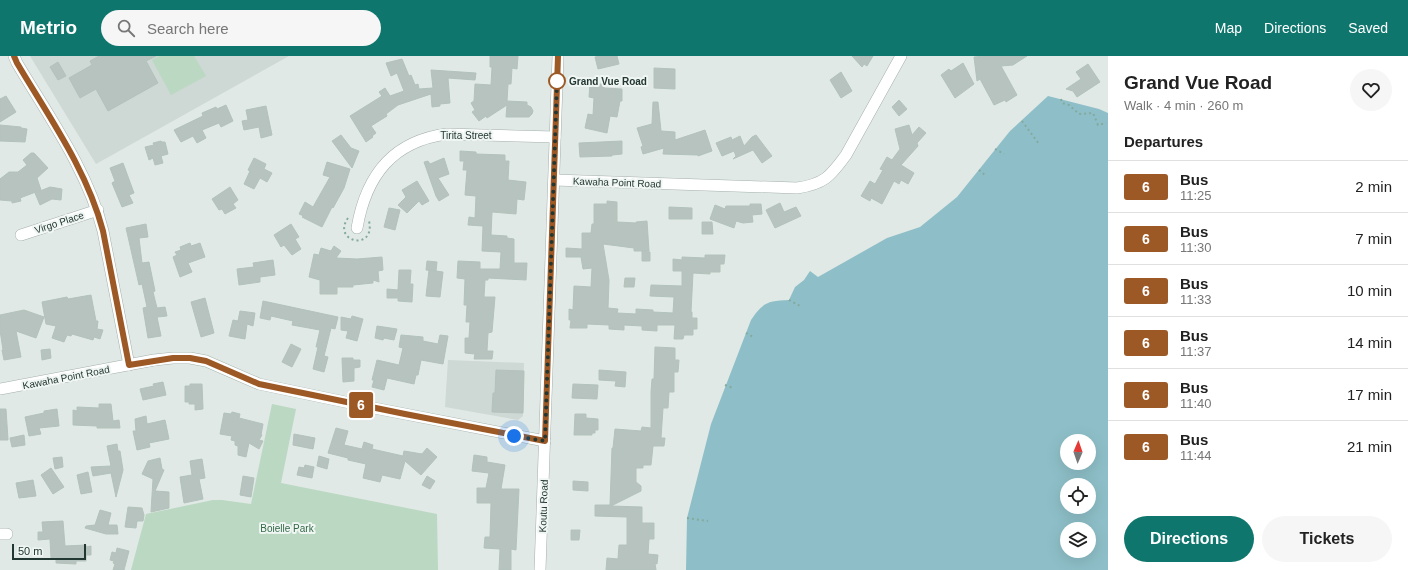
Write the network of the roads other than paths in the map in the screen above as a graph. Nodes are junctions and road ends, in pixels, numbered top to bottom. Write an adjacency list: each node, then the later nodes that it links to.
1 (14, 56): 6 (street)
2 (558, 56): 4 (street)
3 (901, 56): 5 (street, Kawaha Point Road)
4 (555, 137): 5 (street); 7 (street, Tirita Street)
5 (554, 180): 11 (street)
6 (98, 210): 8 (street, Virgo Place); 9 (street)
7 (357, 228)
8 (21, 235)
9 (129, 365): 10 (street, Kawaha Point Road); 11 (street, Kawaha Point Road)
10 (0, 389)
11 (545, 441): 12 (street, Koutu Road)
12 (540, 570)

